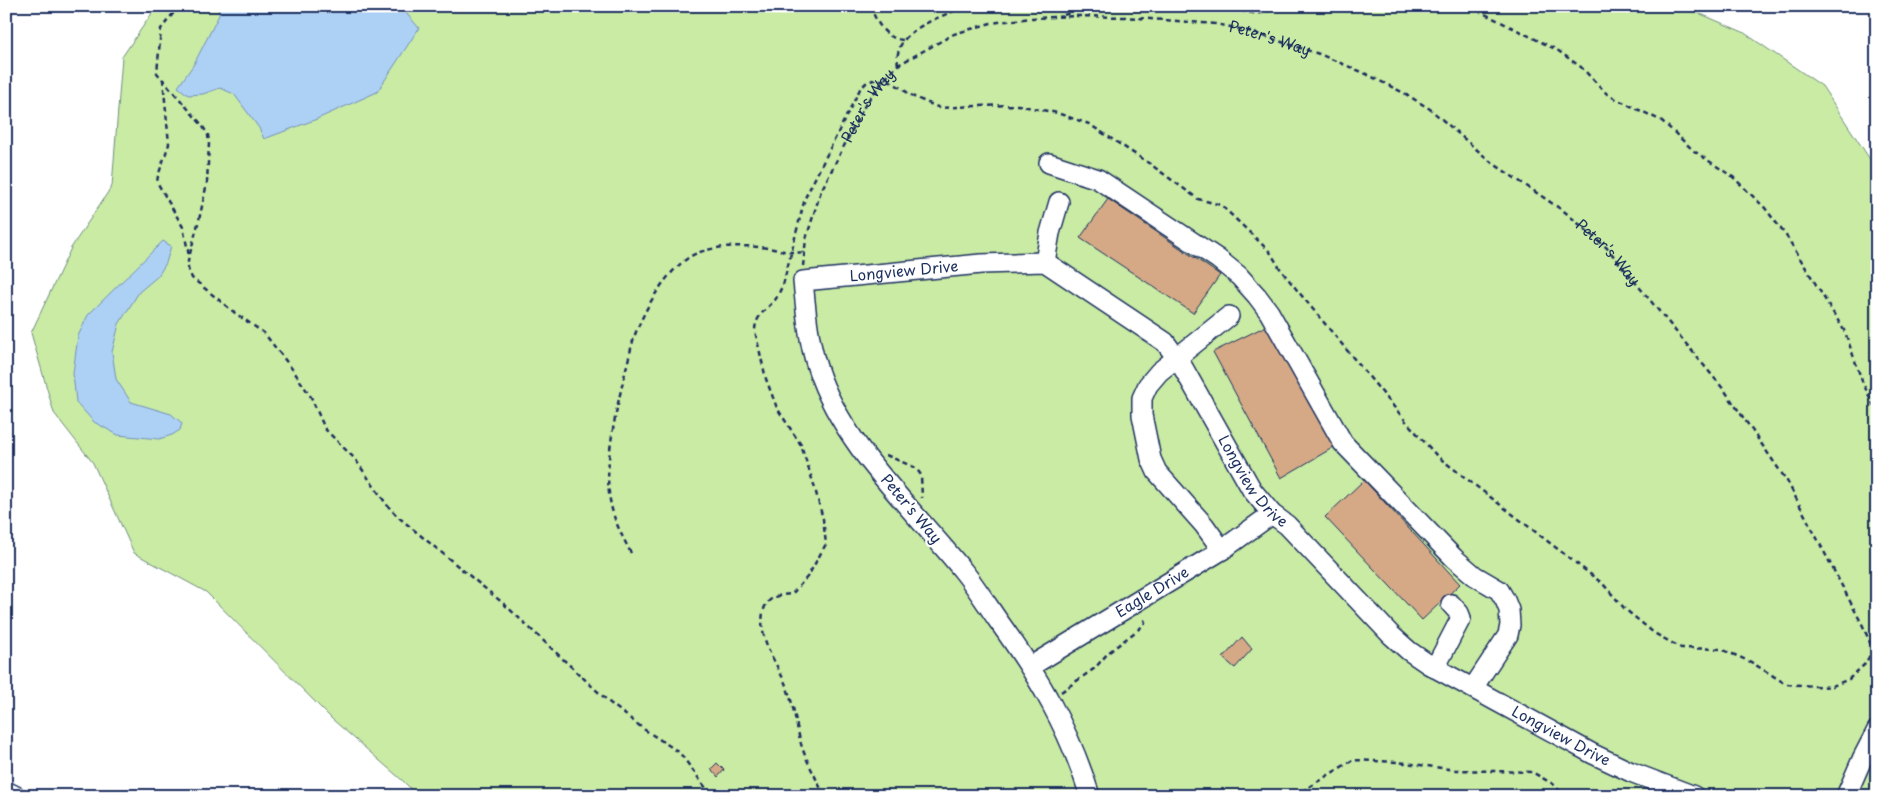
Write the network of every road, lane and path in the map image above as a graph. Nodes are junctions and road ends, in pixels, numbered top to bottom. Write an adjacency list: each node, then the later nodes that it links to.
1 (178, 6): 11 (path)
2 (870, 6): 9 (path)
3 (964, 6): 9 (path)
4 (1086, 6): 8 (path)
5 (1223, 6): 6 (path)
6 (1276, 6)
7 (1469, 6): 22 (path)
8 (1061, 17): 10 (path, Peter's Way); 31 (path, Peter's Way)
9 (904, 40): 10 (path)
10 (898, 65): 12 (path, Peter's Way)
11 (162, 79): 17 (path); 17 (path)
12 (884, 80): 15 (path, Peter's Way); 16 (path); 31 (path)
13 (1049, 163): 35 (street)
14 (1060, 202): 18 (street)
15 (804, 252): 16 (path); 19 (path, Peter's Way)
16 (792, 253): 27 (path); 41 (path)
17 (189, 257): 40 (path)
18 (1045, 262): 19 (street, Longview Drive); 21 (street, Longview Drive)
19 (803, 281): 33 (street, Peter's Way)
20 (1229, 316): 21 (street)
21 (1177, 358): 25 (street, Longview Drive); 26 (street)
22 (1877, 414)
23 (882, 453): 24 (path)
24 (922, 502)
25 (1272, 514): 26 (street, Eagle Drive); 34 (street, Longview Drive)
26 (1222, 550): 33 (street, Eagle Drive)
27 (631, 553)
28 (1451, 604): 34 (street)
29 (1138, 609): 36 (path)
30 (1877, 643): 31 (path)
31 (1875, 652): 32 (path, Peter's Way)
32 (1877, 659)
33 (1031, 666): 42 (street, Peter's Way)
34 (1436, 668): 35 (street, Longview Drive)
35 (1472, 688): 45 (street, Longview Drive)
36 (1058, 694)
37 (1877, 730): 46 (street)
38 (6, 792): 39 (street)
39 (16, 796)
40 (712, 796)
41 (824, 796)
42 (1090, 796)
43 (1294, 796): 44 (path)
44 (1565, 796)
45 (1694, 796)
46 (1846, 796)

